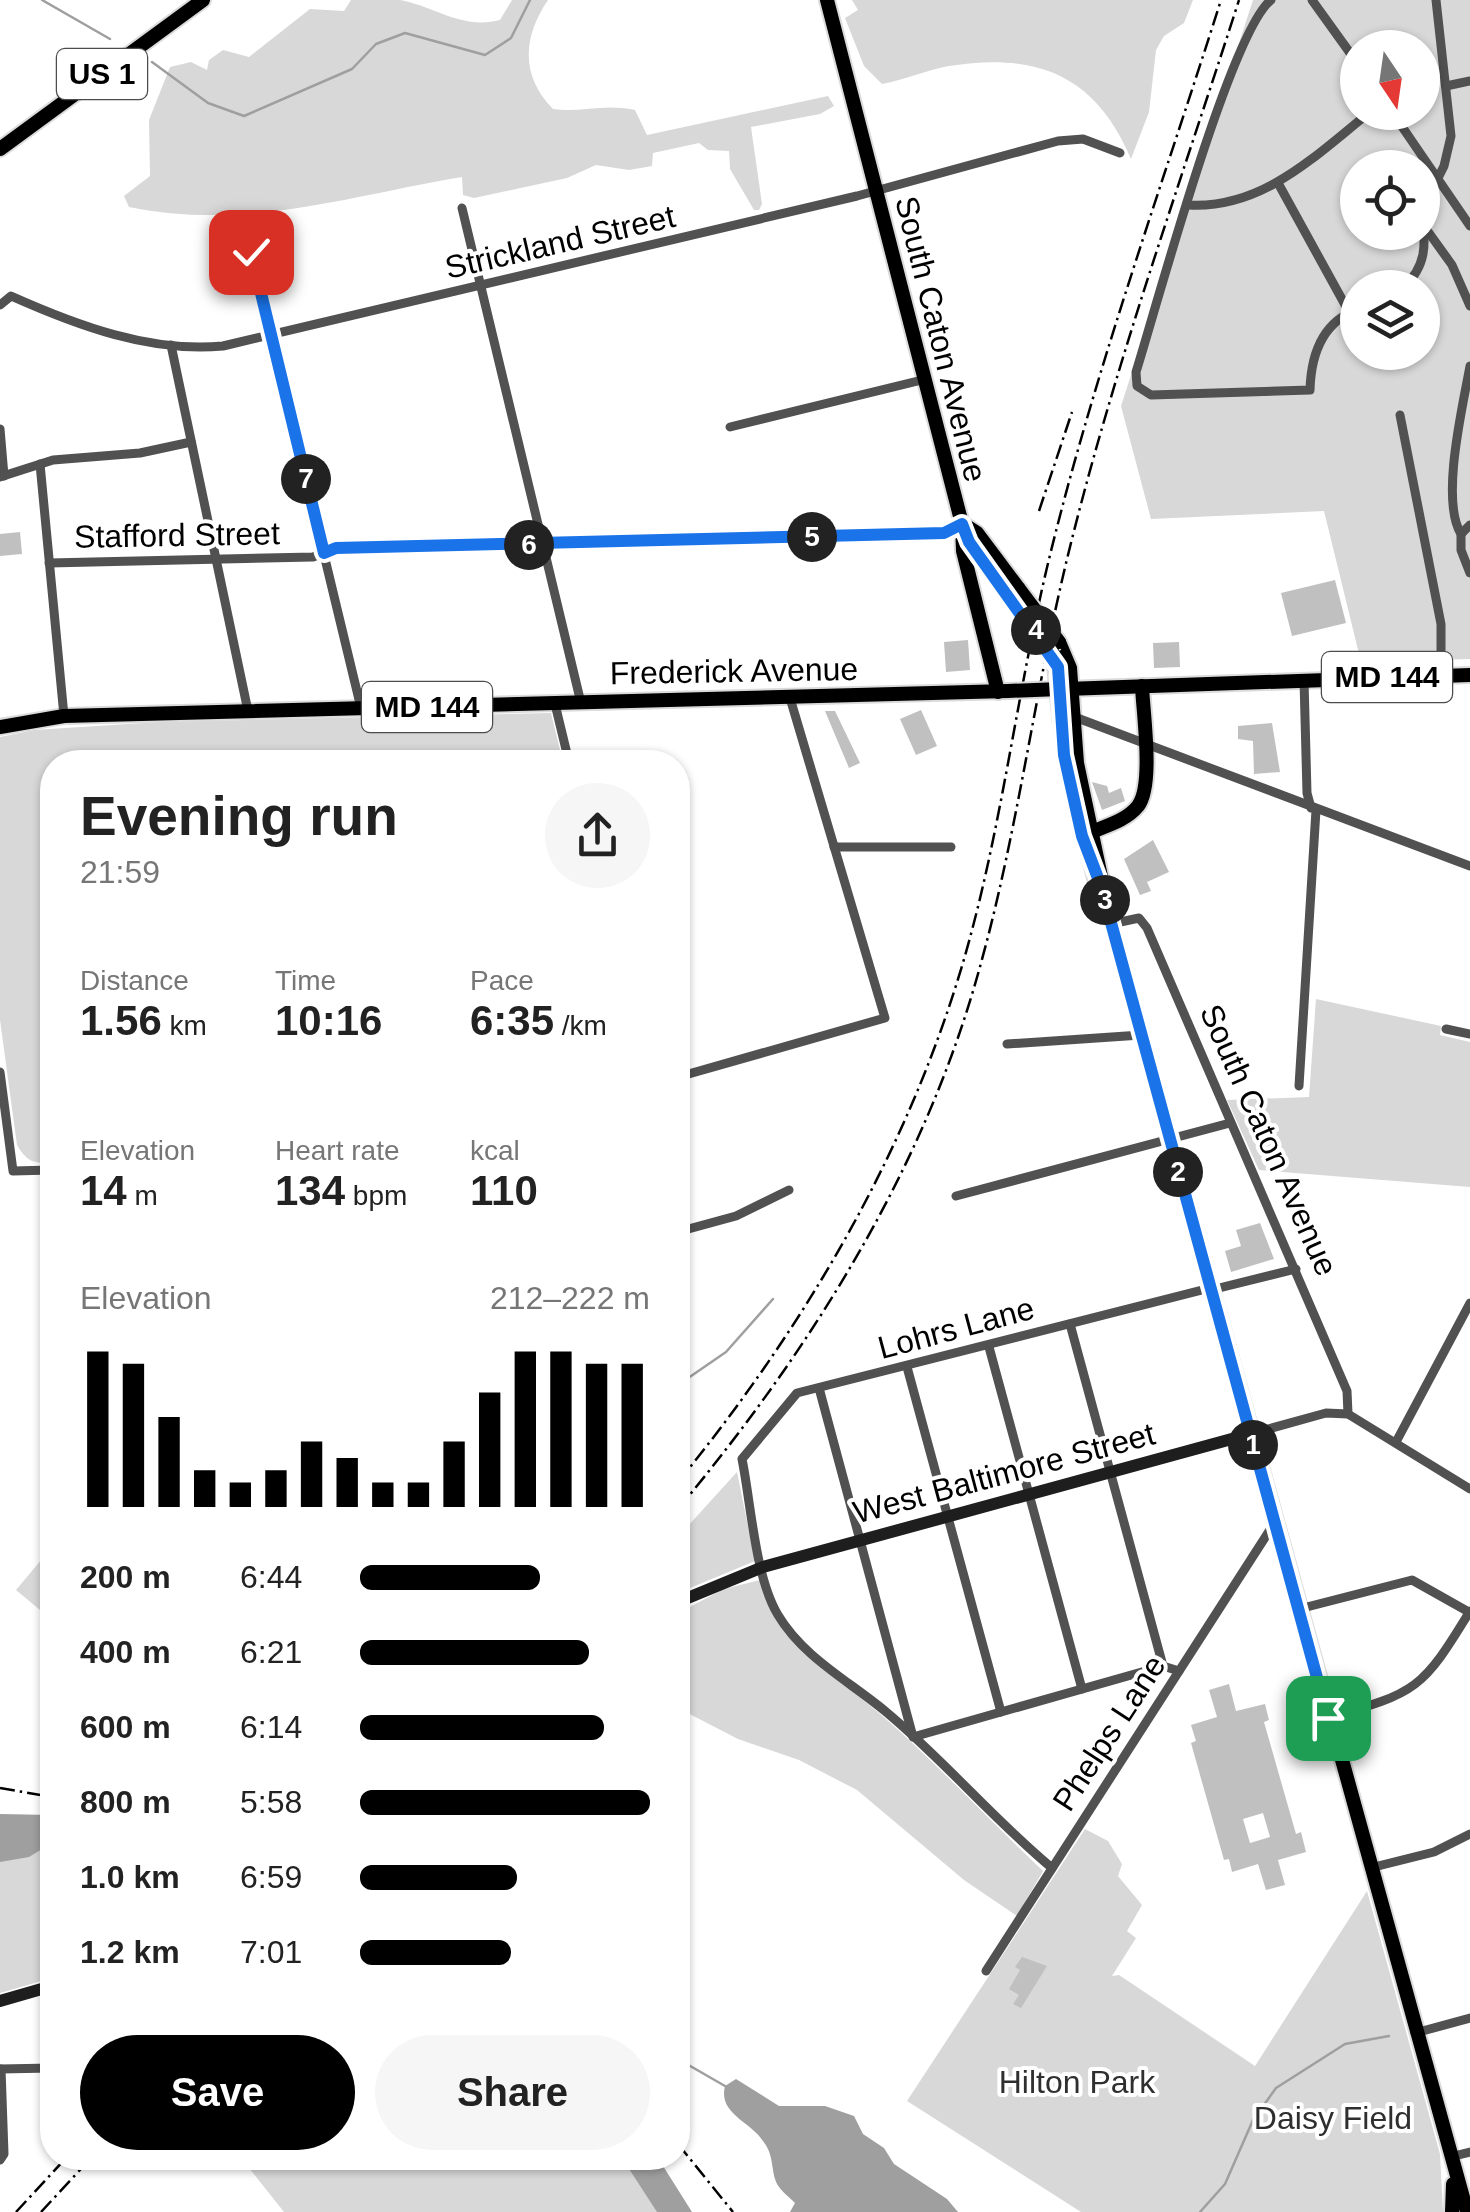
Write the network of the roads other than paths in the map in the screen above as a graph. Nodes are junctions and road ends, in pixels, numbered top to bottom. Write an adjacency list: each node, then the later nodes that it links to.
1 (203, 0): 10 (main road, US 1)
2 (827, 0): 15 (main road, South Caton Avenue)
3 (1271, 0): 16 (street)
4 (1312, 0): 6 (street)
5 (1436, 0): 8 (street)
6 (1340, 39)
7 (1470, 80): 8 (street)
8 (1446, 86): 12 (street)
9 (1347, 130): 14 (street)
10 (0, 149)
11 (1120, 153): 15 (street, Strickland Street)
12 (1440, 174)
13 (1440, 181): 18 (street)
14 (1278, 183): 16 (street); 22 (street)
15 (875, 190): 21 (street, Strickland Street); 29 (main road, South Caton Avenue)
16 (1189, 204): 25 (street)
17 (462, 208): 21 (street)
18 (1470, 226)
19 (1440, 248): 24 (street)
20 (251, 252): 26 (street)
21 (481, 287): 26 (street, Strickland Street); 39 (street)
22 (1340, 288)
23 (0, 304): 27 (street, Strickland Street)
24 (1470, 307)
25 (1340, 322)
26 (271, 336): 27 (street, Strickland Street); 40 (street)
27 (170, 345): 33 (street)
28 (1470, 366): 38 (street)
29 (922, 380): 31 (street); 36 (main road, South Caton Avenue)
30 (1400, 415): 45 (street)
31 (730, 427)
32 (0, 429): 35 (street)
33 (191, 442): 34 (street); 41 (street)
34 (40, 464): 35 (street); 42 (street)
35 (2, 477)
36 (962, 524): 39 (street, Stafford Street); 48 (main road, bridge); 49 (main road, South Caton Avenue)
37 (1470, 525): 38 (street)
38 (1461, 534): 43 (street)
39 (543, 544): 40 (street, Stafford Street); 51 (street)
40 (324, 553): 41 (street, Stafford Street); 53 (street)
41 (216, 560): 42 (street, Stafford Street); 54 (street)
42 (49, 563): 55 (street)
43 (1470, 573)
44 (1470, 675): 45 (main road, Frederick Avenue / MD 144)
45 (1441, 676): 46 (main road, Frederick Avenue / MD 144)
46 (1304, 680): 47 (main road, Frederick Avenue / MD 144); 60 (street)
47 (1142, 686): 48 (main road, Frederick Avenue / MD 144); 58 (main road)
48 (1066, 689): 49 (main road, Frederick Avenue / MD 144, bridge); 56 (main road); 61 (main road)
49 (1003, 691): 50 (main road, Frederick Avenue / MD 144)
50 (790, 698): 51 (main road, Frederick Avenue / MD 144); 62 (street)
51 (582, 703): 52 (main road, Frederick Avenue / MD 144)
52 (555, 704): 53 (main road, Frederick Avenue / MD 144); 59 (street)
53 (361, 708): 54 (main road, Frederick Avenue / MD 144)
54 (248, 711): 55 (main road, Frederick Avenue / MD 144)
55 (64, 716): 57 (main road, Frederick Avenue / MD 144)
56 (1072, 716): 58 (street); 61 (main road)
57 (0, 727)
58 (1144, 744): 60 (street); 61 (main road)
59 (566, 750)
60 (1314, 809): 64 (street); 72 (street)
61 (1088, 834): 65 (main road)
62 (834, 846): 63 (street); 71 (street)
63 (951, 847)
64 (1470, 866)
65 (1110, 924): 68 (main road); 73 (street, South Caton Avenue)
66 (1446, 1029): 67 (street)
67 (1470, 1034)
68 (1141, 1036): 69 (street); 74 (main road)
69 (1007, 1044)
70 (0, 1072): 75 (street)
71 (690, 1074)
72 (1298, 1086)
73 (1230, 1123): 74 (street); 79 (street, South Caton Avenue)
74 (1169, 1139): 77 (street); 80 (main road)
75 (40, 1170)
76 (789, 1190): 78 (street)
77 (956, 1196)
78 (690, 1229)
79 (1296, 1269): 80 (street, Lohrs Lane); 86 (street, South Caton Avenue)
80 (1211, 1289): 82 (street, Lohrs Lane); 87 (main road)
81 (1470, 1303): 88 (street)
82 (1070, 1324): 83 (street, Lohrs Lane); 89 (street)
83 (990, 1347): 84 (street, Lohrs Lane); 91 (street)
84 (907, 1367): 85 (street, Lohrs Lane); 92 (street)
85 (818, 1388): 94 (street); 95 (street, Lohrs Lane)
86 (1348, 1414): 87 (street, West Baltimore Street); 88 (street)
87 (1250, 1434): 89 (main road, West Baltimore Street); 93 (main road)
88 (1396, 1442): 90 (street)
89 (1111, 1472): 91 (main road, West Baltimore Street); 99 (street)
90 (1470, 1488)
91 (1030, 1494): 92 (main road, West Baltimore Street); 101 (street)
92 (948, 1516): 94 (main road, West Baltimore Street); 102 (street)
93 (1275, 1522): 97 (main road); 100 (street, Phelps Lane)
94 (860, 1541): 95 (main road, West Baltimore Street); 104 (street)
95 (763, 1568): 96 (main road, West Baltimore Street); 104 (street)
96 (690, 1597)
97 (1298, 1610): 98 (street); 103 (main road)
98 (1470, 1611): 103 (street)
99 (1164, 1666): 100 (street); 101 (street)
100 (1178, 1671): 106 (street, Phelps Lane)
101 (1082, 1689): 102 (street)
102 (1001, 1712): 104 (street)
103 (1328, 1718): 107 (main road)
104 (914, 1738): 106 (street)
105 (1470, 1834): 107 (street)
106 (1052, 1868): 108 (street, Phelps Lane)
107 (1370, 1868): 112 (main road)
108 (986, 1972)
109 (40, 1989): 110 (main road)
110 (0, 2000)
111 (1470, 2018): 112 (street)
112 (1415, 2033): 116 (main road)
113 (40, 2068): 114 (street)
114 (1, 2069): 117 (street)
115 (1470, 2152): 116 (street)
116 (1450, 2158): 118 (main road)
117 (0, 2159)
118 (1454, 2174): 119 (main road); 120 (main road)
119 (1452, 2212)
120 (1467, 2212)

